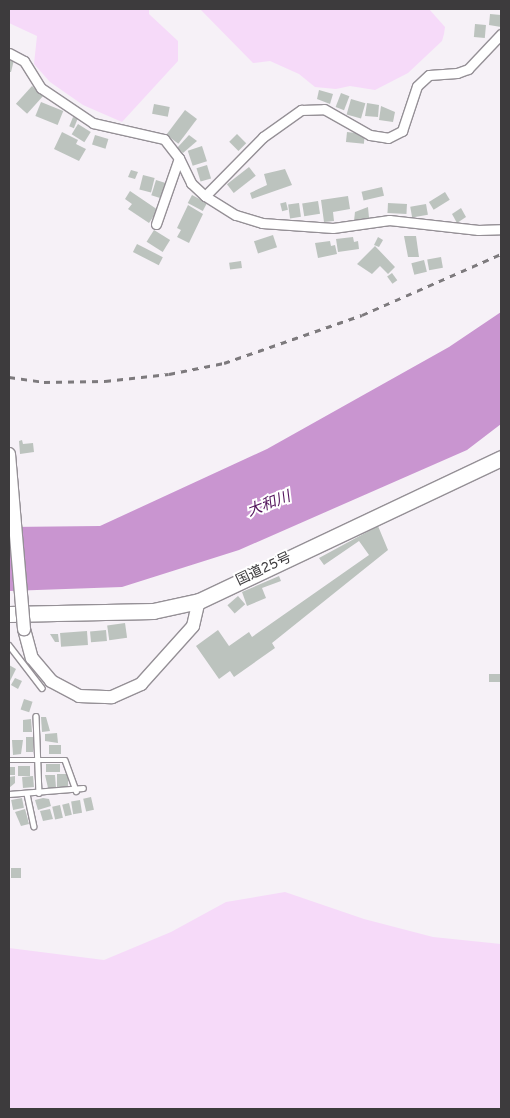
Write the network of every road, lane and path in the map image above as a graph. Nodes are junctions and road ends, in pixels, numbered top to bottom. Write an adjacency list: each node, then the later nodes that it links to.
1 (501, 34): 4 (street)
2 (9, 53): 3 (street)
3 (179, 158): 4 (street); 5 (street)
4 (205, 196): 6 (street)
5 (156, 224)
6 (501, 229)
7 (9, 454): 9 (street, bridge)
8 (501, 458): 9 (highway, 国道25号)
9 (199, 601): 10 (highway, 国道25号)
10 (9, 614)
11 (9, 645): 12 (lane)
12 (42, 688)
13 (36, 716): 15 (lane)
14 (9, 760): 15 (lane)
15 (39, 760): 17 (lane); 18 (lane)
16 (83, 788): 17 (lane)
17 (76, 791): 18 (lane)
18 (39, 793): 20 (lane)
19 (9, 794): 20 (lane)
20 (27, 794): 21 (lane)
21 (34, 826)

